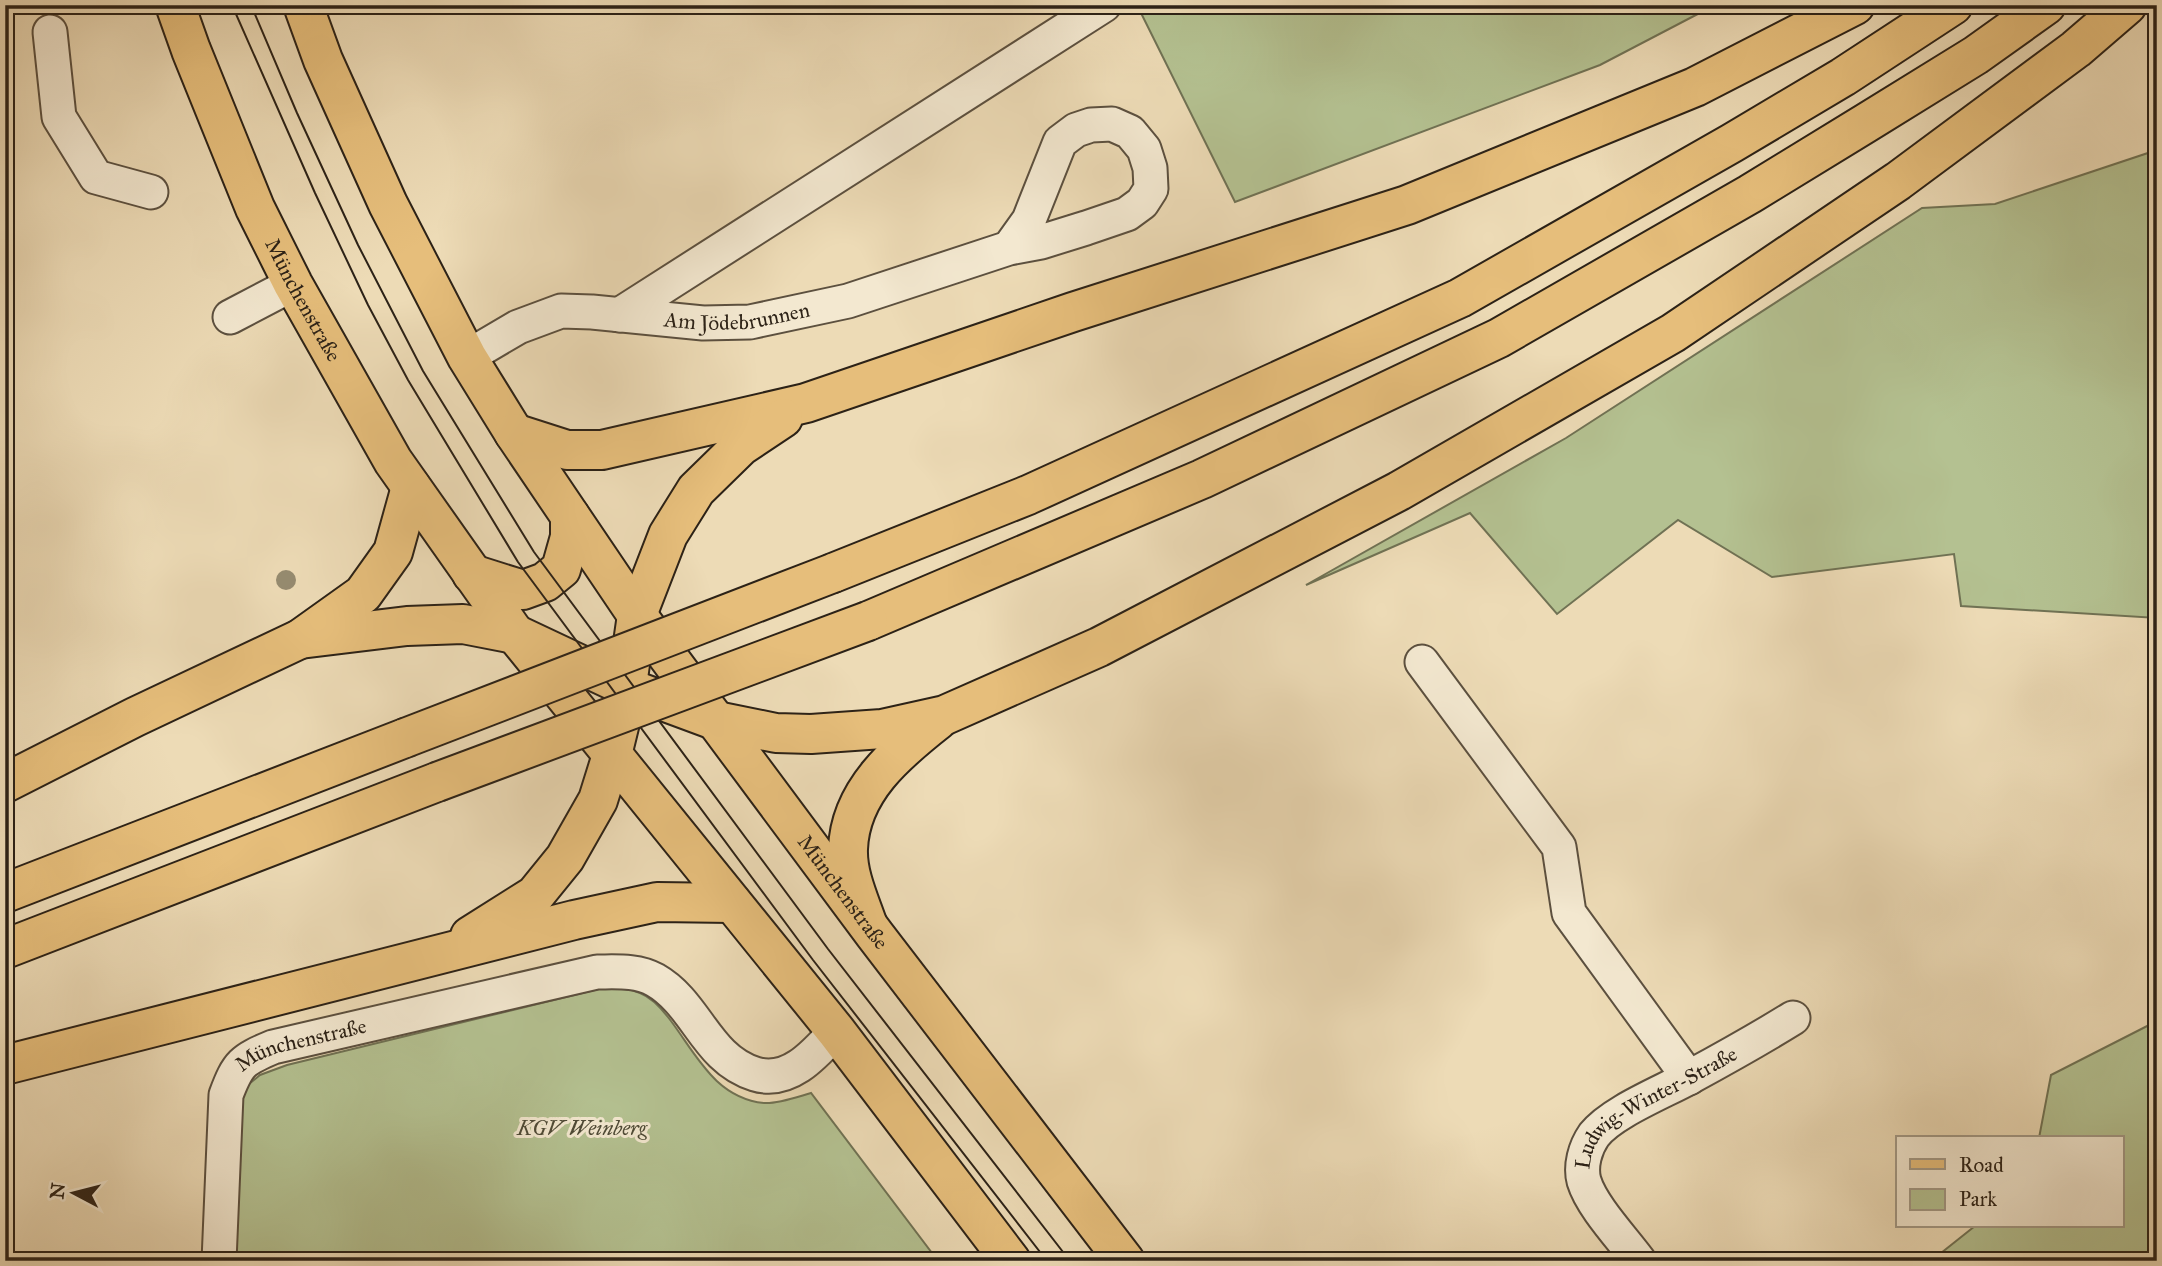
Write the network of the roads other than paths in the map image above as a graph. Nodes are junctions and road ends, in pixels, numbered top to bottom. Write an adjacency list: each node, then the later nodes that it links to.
1 (175, 5): 11 (main road, Münchenstraße)
2 (303, 5): 14 (main road, Münchenstraße)
3 (1104, 5): 12 (street)
4 (1855, 5): 15 (main road)
5 (1953, 5): 29 (main road, bridge)
6 (2046, 5): 32 (main road, bridge)
7 (2127, 5): 25 (main road)
8 (50, 32): 9 (street)
9 (151, 192)
10 (1009, 248): 12 (street, Am Jödebrunnen)
11 (293, 284): 13 (street); 17 (main road, Münchenstraße)
12 (620, 315): 14 (street, Am Jödebrunnen)
13 (230, 317)
14 (467, 356): 16 (main road, Münchenstraße)
15 (806, 403): 16 (main road); 20 (main road)
16 (514, 433): 18 (main road, Münchenstraße)
17 (411, 487): 19 (main road, Münchenstraße); 22 (main road)
18 (570, 516): 19 (main road); 20 (main road, Münchenstraße)
19 (472, 574): 21 (main road, Münchenstraße)
20 (637, 615): 24 (main road); 26 (main road, Münchenstraße)
21 (515, 634): 22 (main road); 24 (main road); 27 (main road, Münchenstraße)
22 (300, 639): 28 (main road)
23 (1422, 662): 37 (street)
24 (627, 687): 26 (main road); 27 (main road)
25 (945, 715): 26 (main road); 31 (main road)
26 (717, 721): 31 (main road, Münchenstraße)
27 (612, 755): 30 (main road, Münchenstraße); 33 (main road)
28 (5, 783)
29 (5, 893)
30 (732, 903): 33 (main road); 35 (main road, Münchenstraße)
31 (867, 923): 40 (main road, Münchenstraße)
32 (5, 949)
33 (443, 953): 36 (main road)
34 (1793, 1018): 37 (street, Ludwig-Winter-Straße)
35 (836, 1031): 38 (street, Münchenstraße); 39 (main road, Münchenstraße)
36 (5, 1065)
37 (1689, 1077): 41 (street, Ludwig-Winter-Straße)
38 (219, 1261)
39 (1011, 1261)
40 (1125, 1261)
41 (1639, 1261)

